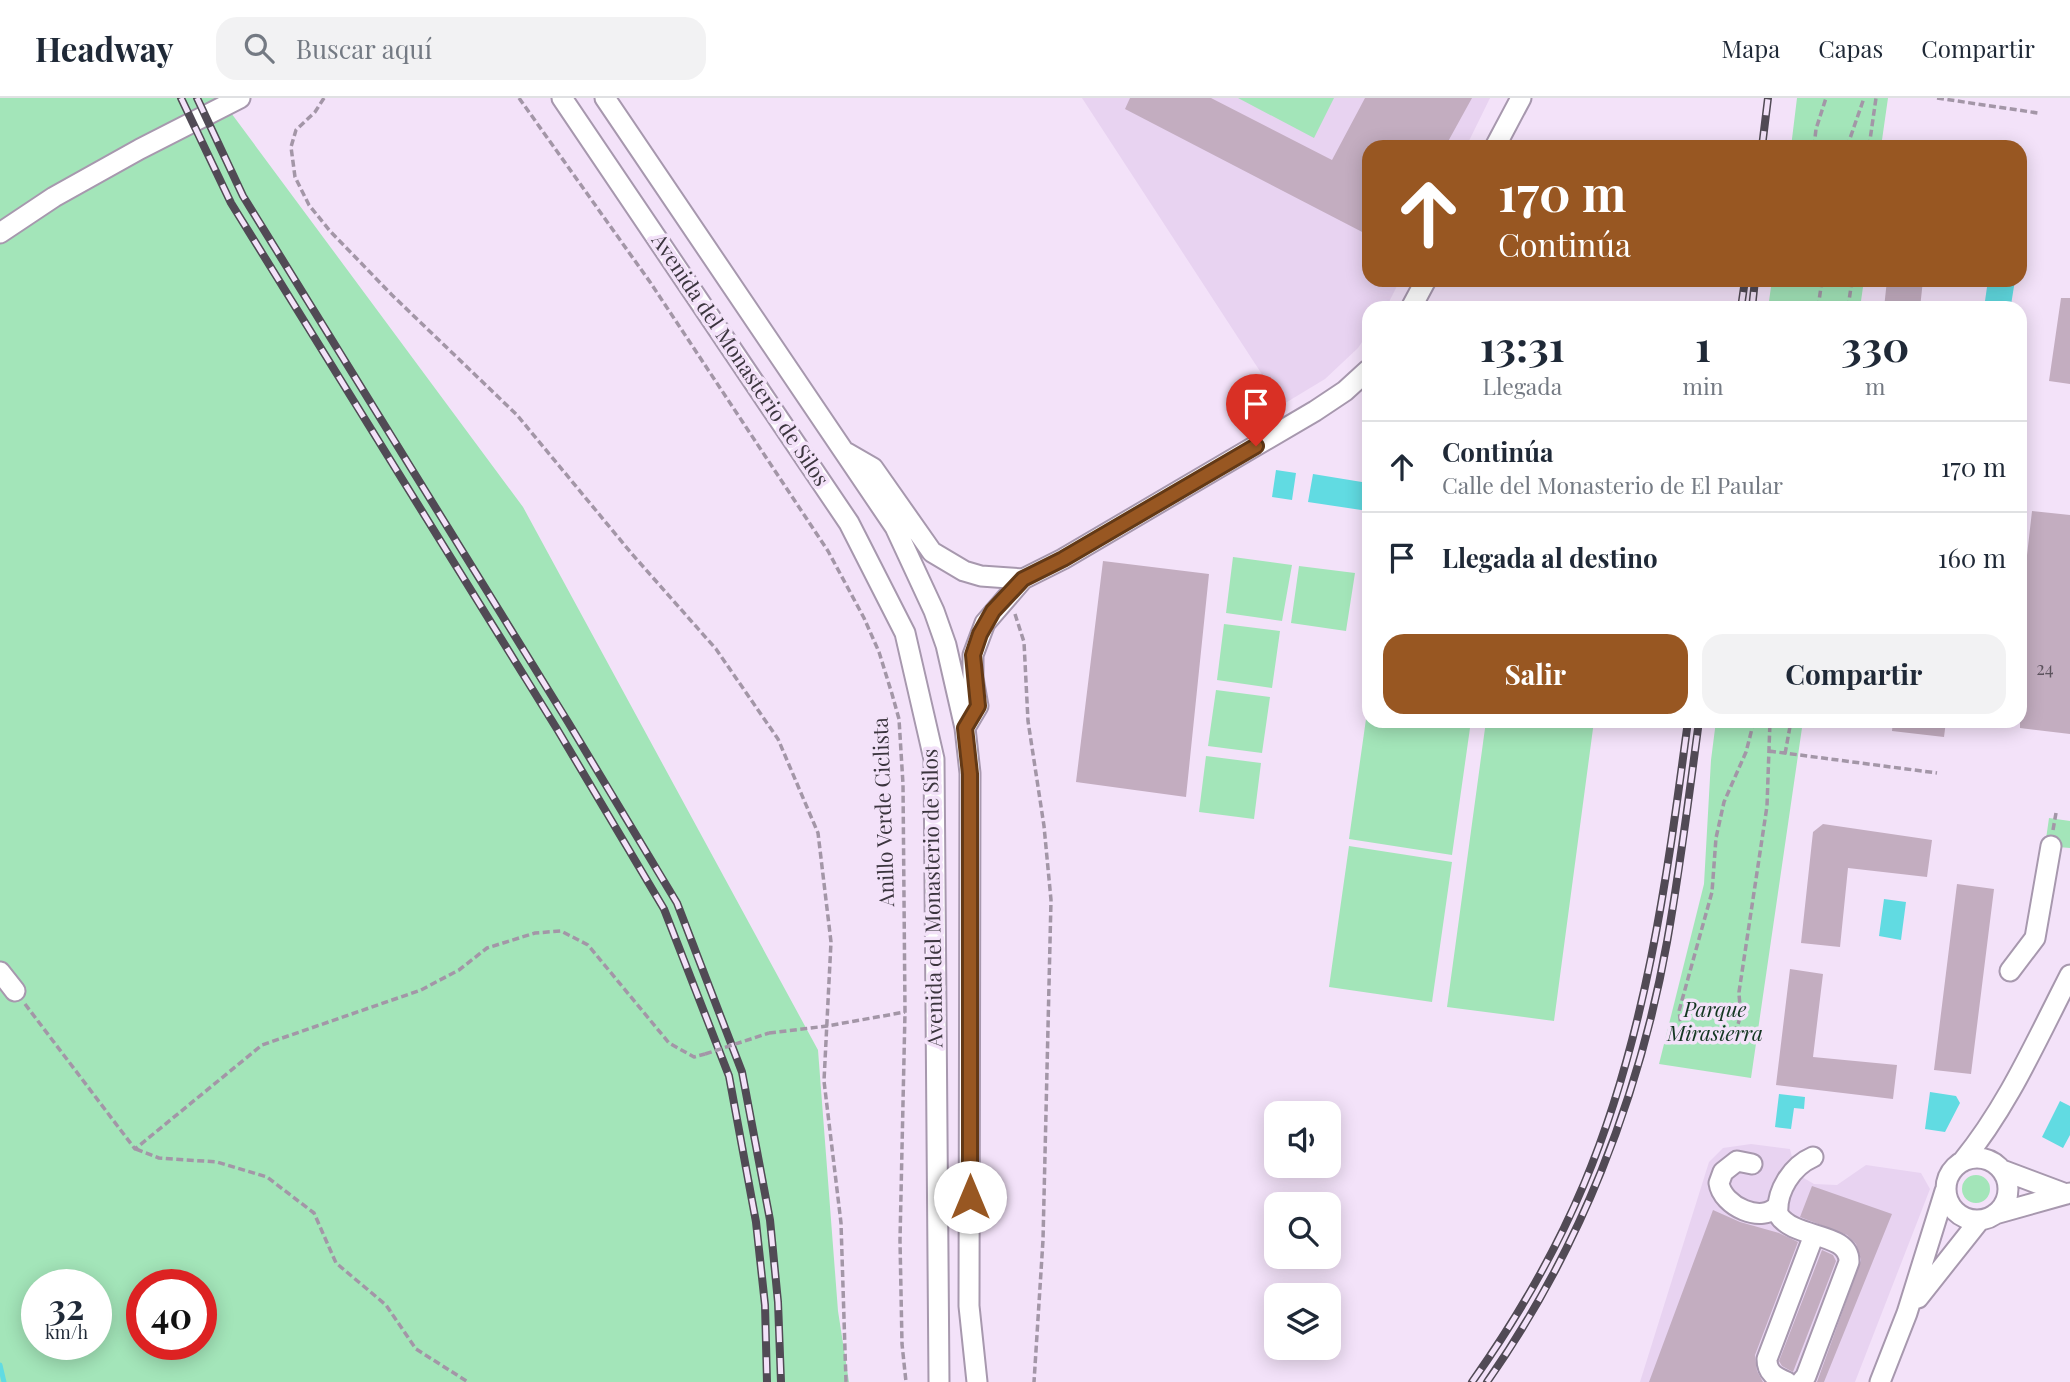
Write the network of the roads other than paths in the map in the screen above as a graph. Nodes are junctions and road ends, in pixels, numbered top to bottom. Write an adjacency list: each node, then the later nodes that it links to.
1 (240, 98): 6 (street)
2 (562, 98): 27 (street, Avenida del Monasterio de Silos)
3 (605, 98): 8 (street, Avenida del Monasterio de Silos)
4 (1521, 98): 5 (street)
5 (1499, 140)
6 (0, 233)
7 (1362, 375): 9 (street)
8 (844, 451): 9 (street); 10 (street, Avenida del Monasterio de Silos)
9 (1023, 579): 10 (street)
10 (965, 728): 28 (street, Avenida del Monasterio de Silos)
11 (2051, 846): 12 (street)
12 (2010, 971)
13 (0, 972): 15 (street)
14 (2070, 975): 16 (street)
15 (15, 991)
16 (2003, 1103): 18 (street); 20 (street)
17 (1812, 1157): 23 (street)
18 (1962, 1161): 20 (street); 21 (street)
19 (1752, 1164): 23 (street)
20 (1999, 1168): 22 (street); 24 (street)
21 (1945, 1191): 24 (street); 26 (street)
22 (2068, 1193): 24 (street)
23 (1770, 1210): 25 (street)
24 (1987, 1217): 26 (street)
25 (1814, 1235): 29 (street); 30 (street)
26 (1907, 1313): 31 (street)
27 (939, 1382)
28 (977, 1382)
29 (1787, 1382)
30 (1801, 1382)
31 (1880, 1382)

